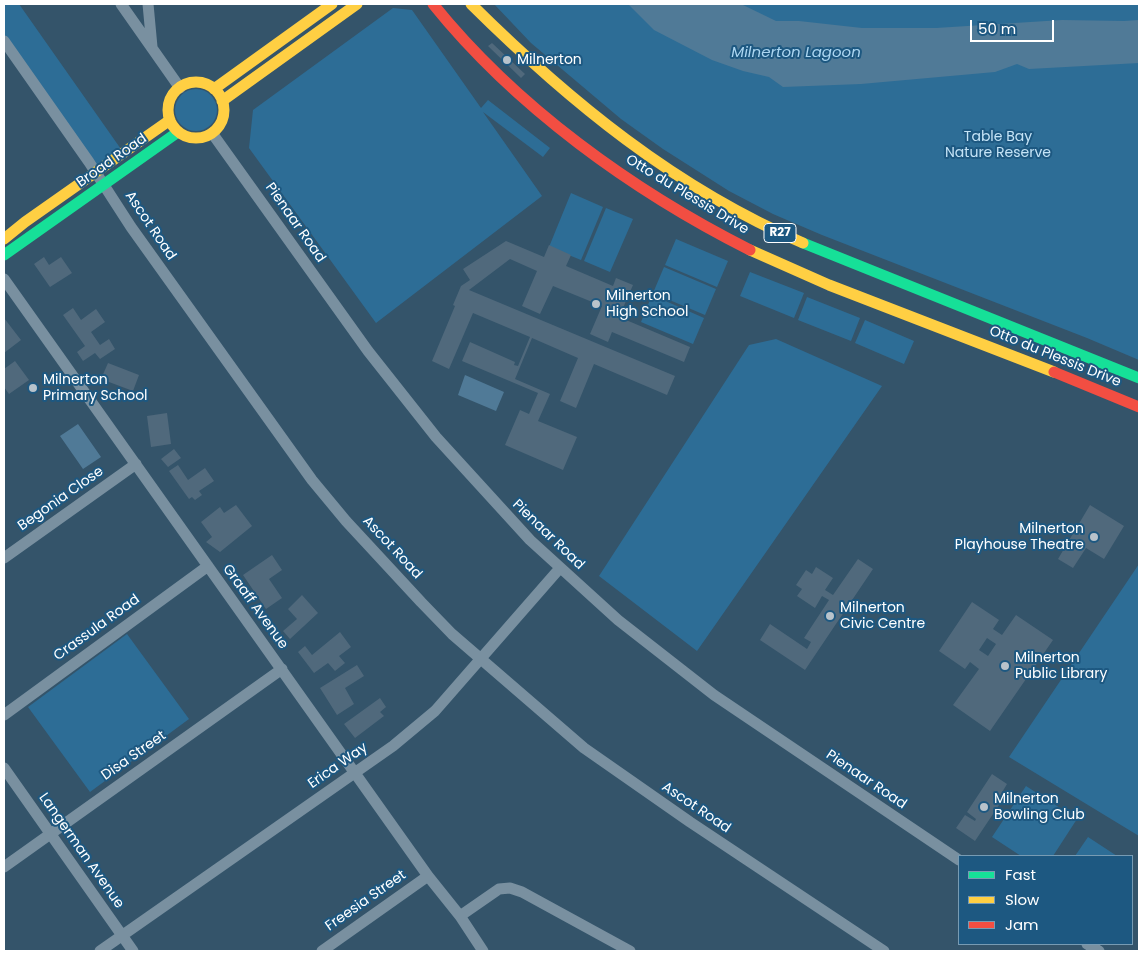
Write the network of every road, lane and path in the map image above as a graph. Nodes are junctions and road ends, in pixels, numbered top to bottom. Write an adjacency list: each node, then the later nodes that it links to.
1 (121, 4): 9 (street)
2 (148, 4): 9 (street)
3 (358, 4): 7 (main road)
4 (432, 4): 22 (main road, Otto du Plessis Drive / R27)
5 (471, 4): 21 (main road, Otto du Plessis Drive / R27)
6 (329, 6): 7 (main road); 11 (main road)
7 (333, 21): 12 (main road)
8 (4, 41): 16 (street, Ascot Road)
9 (152, 48): 10 (street)
10 (180, 88): 11 (main road); 13 (main road)
11 (214, 89): 12 (main road)
12 (222, 101): 15 (main road)
13 (170, 120): 14 (main road); 16 (main road, Broad Road)
14 (178, 132): 15 (main road); 17 (main road, Broad Road)
15 (212, 133): 26 (street, Pienaar Road)
16 (96, 172): 17 (street, Ascot Road); 18 (main road, Broad Road)
17 (104, 185): 19 (main road, Broad Road); 27 (street, Ascot Road)
18 (4, 239)
19 (4, 255)
20 (4, 279): 23 (street, Graaff Avenue)
21 (1139, 378)
22 (1139, 408)
23 (136, 464): 24 (street, Begonia Close); 25 (street, Graaff Avenue)
24 (4, 558)
25 (208, 566): 28 (street, Graaff Avenue); 29 (street, Crassula Road)
26 (560, 568): 27 (street, Erica Way); 33 (street, Pienaar Road)
27 (480, 659): 31 (street, Erica Way); 43 (street, Ascot Road)
28 (282, 670): 31 (street, Graaff Avenue); 32 (street, Disa Street)
29 (4, 715)
30 (4, 768): 32 (street, Langerman Avenue)
31 (356, 772): 35 (street, Graaff Avenue); 37 (street, Erica Way)
32 (50, 833): 34 (street, Disa Street); 37 (street, Langerman Avenue)
33 (958, 859)
34 (4, 867)
35 (428, 876): 36 (street, Graaff Avenue); 40 (street, Freesia Street)
36 (460, 916): 41 (street, Graaff Avenue); 42 (street)
37 (122, 936): 38 (street, Erica Way); 39 (street, Langerman Avenue)
38 (100, 951)
39 (133, 951)
40 (322, 951)
41 (483, 951)
42 (630, 951)
43 (884, 951)

